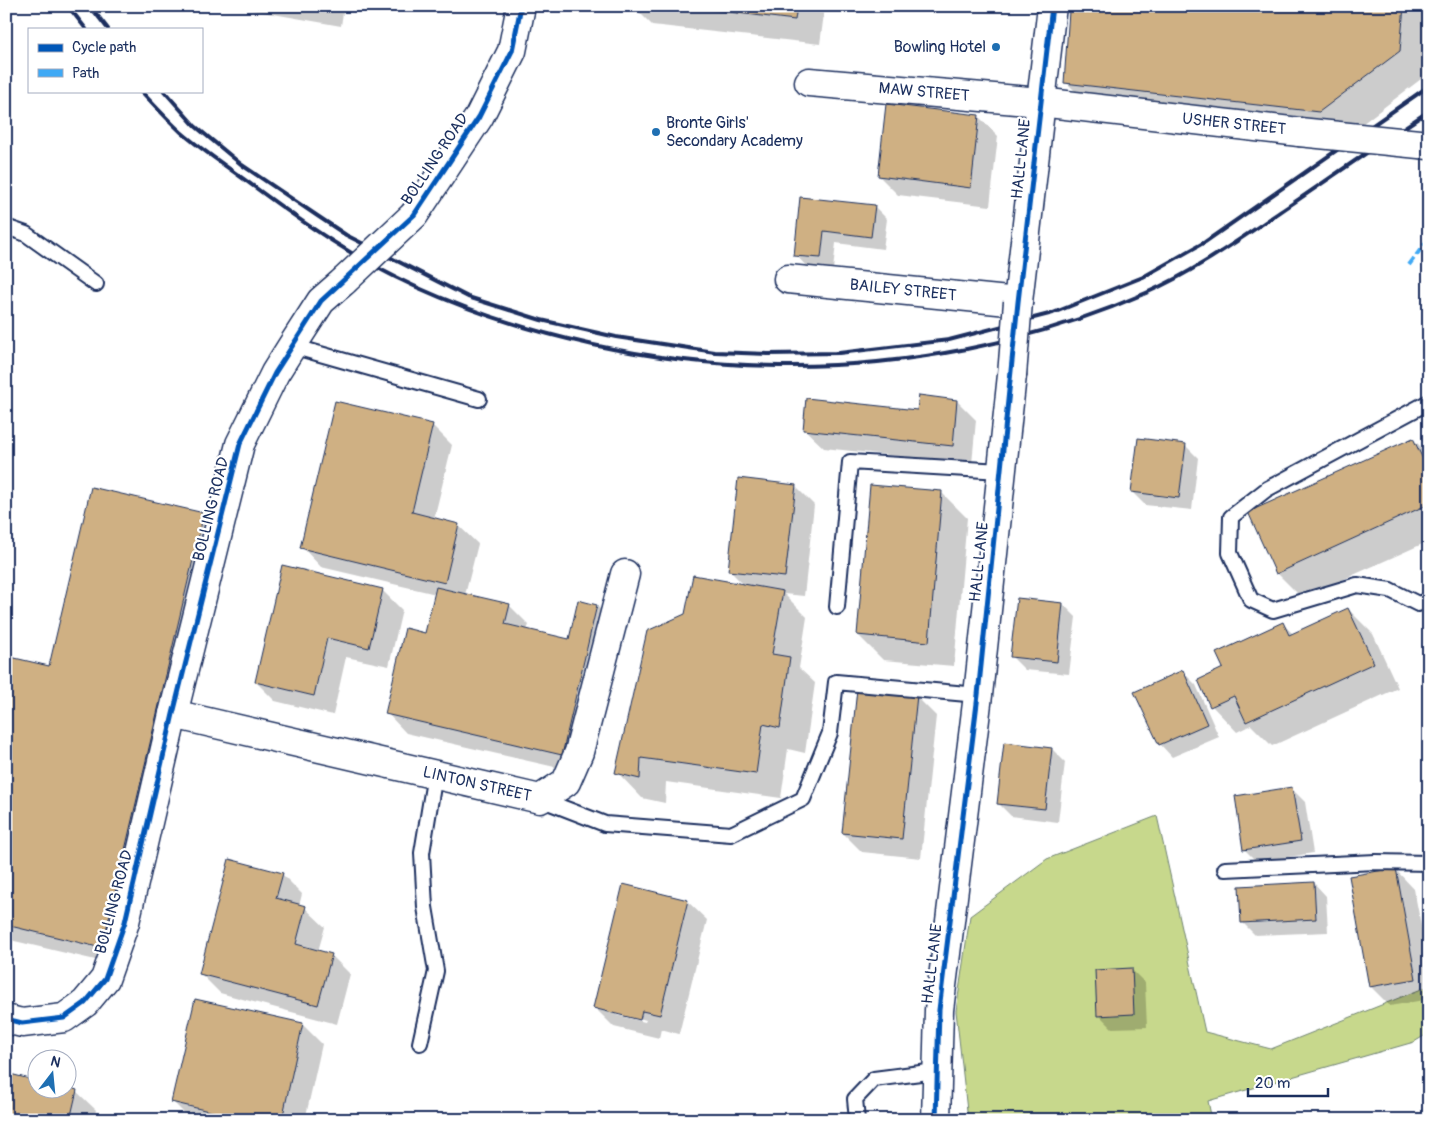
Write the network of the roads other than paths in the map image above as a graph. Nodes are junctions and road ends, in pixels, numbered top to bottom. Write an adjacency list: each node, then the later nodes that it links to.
1 (521, 6): 10 (street, BOLLING ROAD, bridge)
2 (1052, 6): 4 (street, HALL LANE)
3 (809, 82): 4 (street, MAW STREET)
4 (1040, 102): 5 (street, USHER STREET, bridge); 9 (street, HALL LANE)
5 (1429, 145)
6 (6, 227): 8 (lane)
7 (788, 279): 9 (street, BAILEY STREET)
8 (96, 284)
9 (1018, 302): 13 (street, HALL LANE, bridge)
10 (292, 346): 11 (lane); 18 (street, BOLLING ROAD)
11 (479, 399)
12 (1429, 402): 15 (lane)
13 (1001, 471): 16 (lane); 17 (street, HALL LANE)
14 (625, 574): 20 (street, LINTON STREET)
15 (1429, 600)
16 (837, 607)
17 (978, 695): 20 (lane); 25 (street, HALL LANE)
18 (173, 714): 19 (street, LINTON STREET); 23 (street, BOLLING ROAD)
19 (435, 774): 20 (street, LINTON STREET); 24 (lane)
20 (540, 799)
21 (1429, 863): 22 (lane)
22 (1226, 869)
23 (6, 1019)
24 (420, 1043)
25 (936, 1071): 26 (lane); 27 (street, HALL LANE)
26 (857, 1120)
27 (936, 1120)

